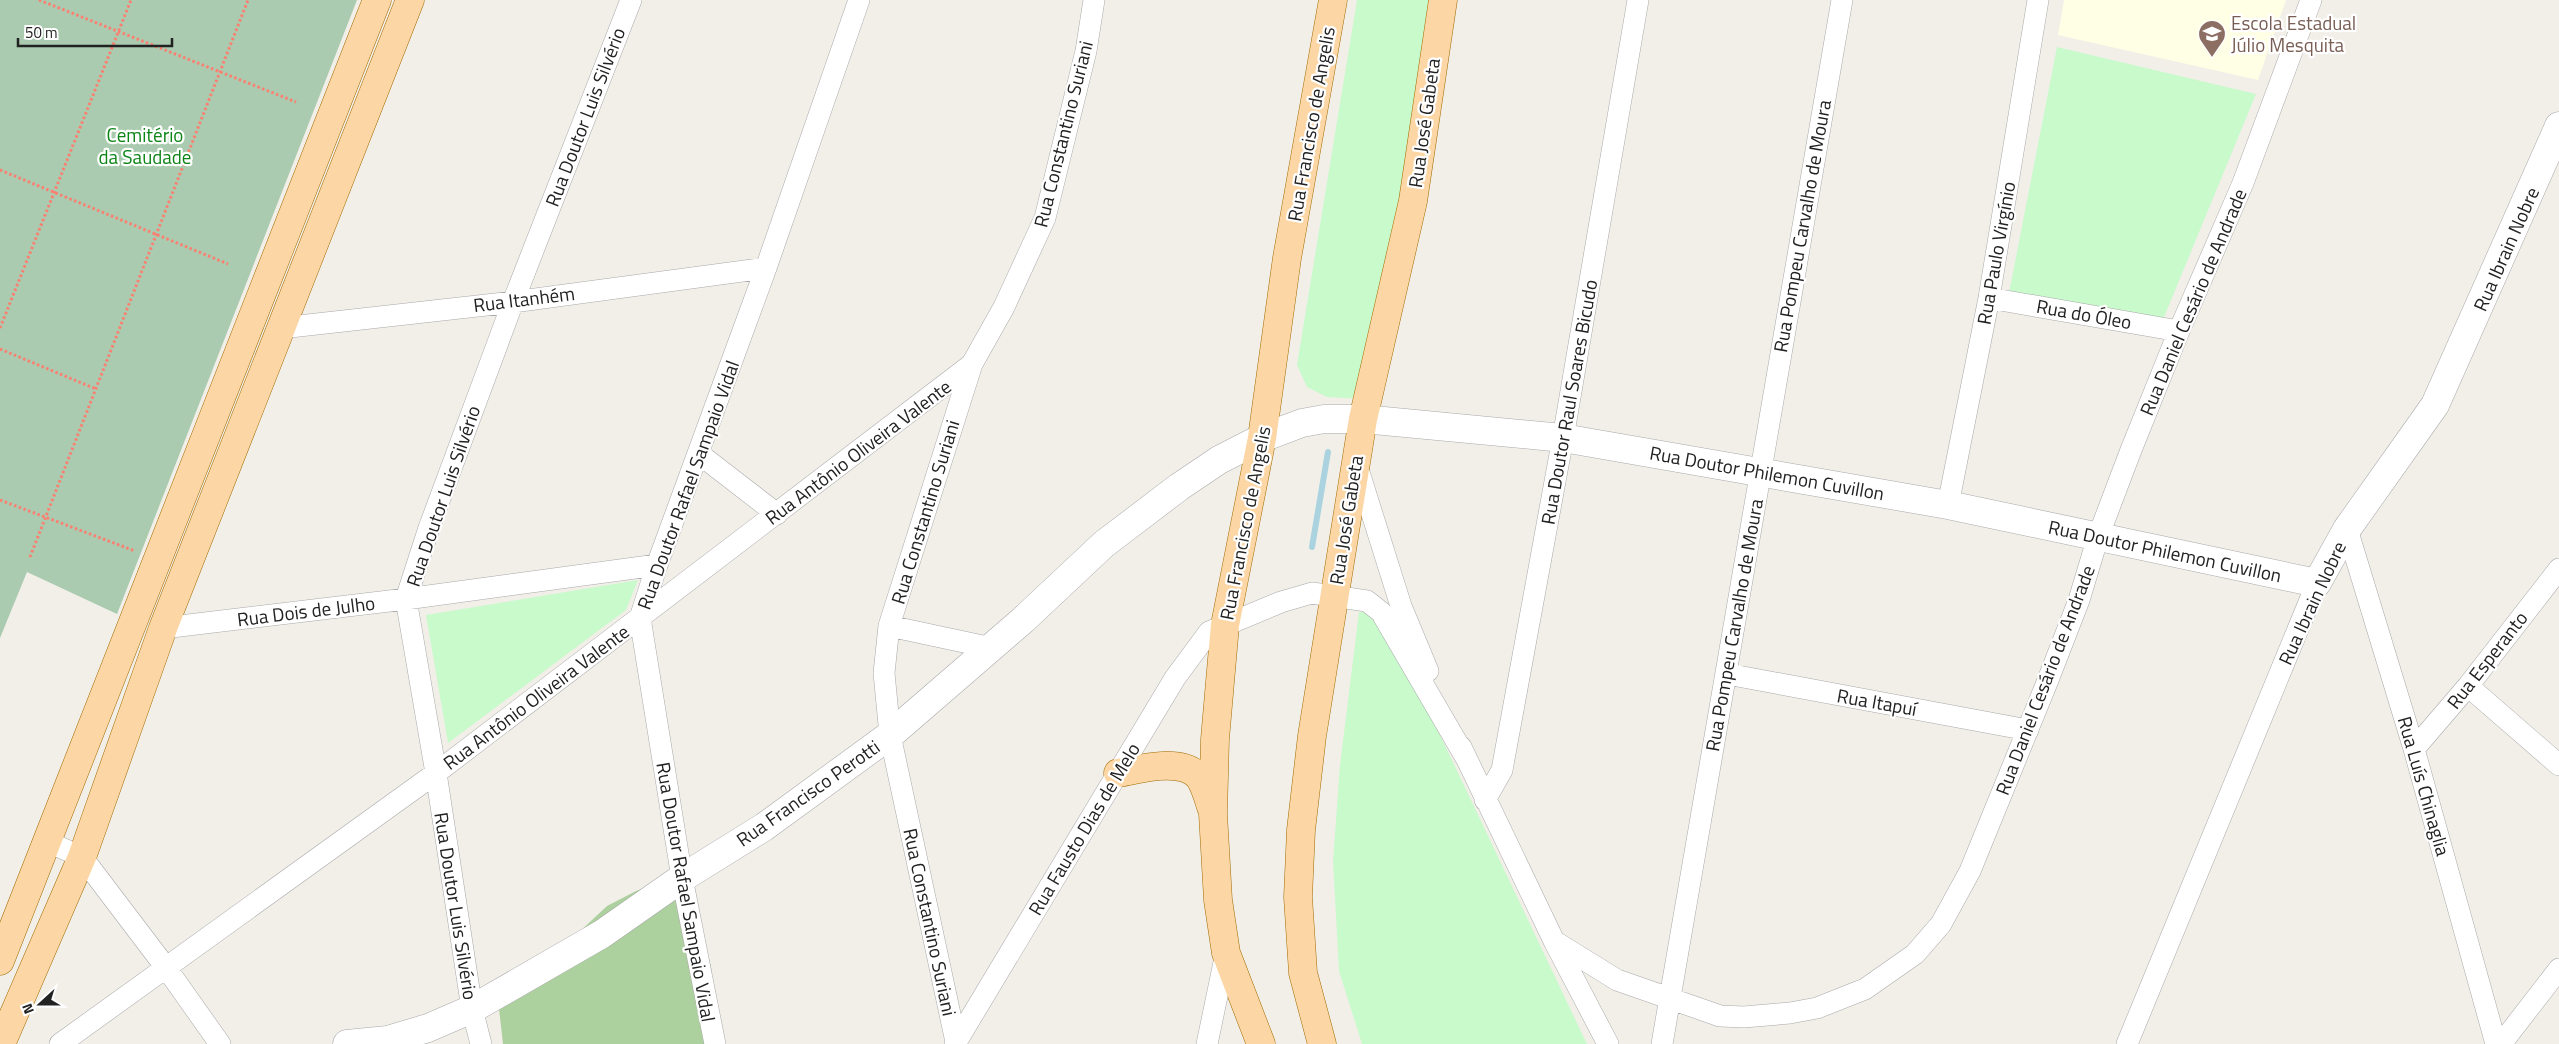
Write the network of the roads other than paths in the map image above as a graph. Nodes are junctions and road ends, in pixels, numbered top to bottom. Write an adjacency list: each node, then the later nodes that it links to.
1 (377, 0): 51 (main road)
2 (410, 0): 16 (main road)
3 (631, 0): 15 (street, Rua Doutor Luis Silvério)
4 (859, 0): 13 (street, Rua Doutor Rafael Sampaio Vidal)
5 (1094, 0): 18 (street, Rua Constantino Suriani)
6 (1333, 0): 20 (main road, Rua Francisco de Angelis)
7 (1443, 0): 19 (main road, Rua José Gabeta)
8 (1638, 0): 21 (street, Rua Doutor Raul Soares Bicudo)
9 (1842, 0): 25 (street, Rua Pompeu Carvalho de Moura)
10 (2038, 0): 14 (street, Rua Paulo Virgínio)
11 (2311, 0): 17 (street, Rua Daniel Cesário de Andrade)
12 (2559, 126): 28 (street, Rua Ibrain Nobre)
13 (766, 268): 15 (street, Rua Itanhém); 22 (street, Rua Doutor Rafael Sampaio Vidal)
14 (1989, 298): 17 (street, Rua do Óleo); 26 (street, Rua Paulo Virgínio)
15 (513, 302): 16 (street, Rua Itanhém); 34 (street, Rua Doutor Luis Silvério)
16 (282, 328): 38 (main road)
17 (2179, 331): 29 (street, Rua Daniel Cesário de Andrade)
18 (972, 364): 27 (street, Rua Antônio Oliveira Valente); 37 (street, Rua Constantino Suriani)
19 (1363, 419): 20 (street, Rua Doutor Philemon Cuvillon); 21 (street, Rua Doutor Philemon Cuvillon); 24 (main road, Rua José Gabeta)
20 (1262, 438): 23 (street, Rua Doutor Philemon Cuvillon); 36 (main road, Rua Francisco de Angelis)
21 (1563, 438): 25 (street, Rua Doutor Philemon Cuvillon); 49 (street, Rua Doutor Raul Soares Bicudo)
22 (698, 453): 27 (street); 30 (street, Rua Doutor Rafael Sampaio Vidal)
23 (1219, 460): 39 (street, Rua Francisco Perotti)
24 (1356, 463): 33 (main road, Rua José Gabeta); 45 (street)
25 (1759, 472): 26 (street, Rua Doutor Philemon Cuvillon); 40 (street, Rua Pompeu Carvalho de Moura)
26 (1948, 505): 29 (street, Rua Doutor Philemon Cuvillon)
27 (777, 514): 35 (street, Rua Antônio Oliveira Valente)
28 (2347, 529): 32 (street, Rua Ibrain Nobre); 44 (street, Rua Luís Chinaglia)
29 (2098, 537): 32 (street, Rua Doutor Philemon Cuvillon); 42 (street, Rua Daniel Cesário de Andrade)
30 (657, 565): 34 (street, Rua Dois de Julho); 35 (street, Rua Doutor Rafael Sampaio Vidal)
31 (2559, 569): 41 (street, Rua Esperanto)
32 (2317, 583): 73 (street, Rua Ibrain Nobre)
33 (1334, 596): 36 (street, Rua Fausto Dias de Melo); 45 (street, Rua Fausto Dias de Melo); 70 (main road, Rua José Gabeta)
34 (406, 599): 38 (street, Rua Dois de Julho); 47 (street, Rua Doutor Luis Silvério)
35 (640, 618): 47 (street, Rua Antônio Oliveira Valente); 53 (street, Rua Doutor Rafael Sampaio Vidal)
36 (1225, 625): 48 (street, Rua Fausto Dias de Melo); 50 (main road, Rua Francisco de Angelis)
37 (889, 626): 39 (street); 43 (street, Rua Constantino Suriani)
38 (164, 628): 52 (main road)
39 (992, 648): 43 (street, Rua Francisco Perotti)
40 (1727, 674): 42 (street, Rua Itapuí); 59 (street, Rua Pompeu Carvalho de Moura)
41 (2468, 686): 44 (street, Rua Esperanto); 46 (street)
42 (2028, 730): 59 (street, Rua Daniel Cesário de Andrade)
43 (890, 735): 53 (street, Rua Francisco Perotti); 61 (street, Rua Constantino Suriani)
44 (2414, 749): 74 (street, Rua Luís Chinaglia)
45 (1466, 758): 49 (street)
46 (2559, 765)
47 (436, 773): 57 (street, Rua Antônio Oliveira Valente); 60 (street, Rua Doutor Luis Silvério)
48 (1118, 773): 50 (main road); 61 (street, Rua Fausto Dias de Melo)
49 (1485, 800): 54 (street)
50 (1213, 814): 55 (main road, Rua Francisco de Angelis)
51 (48, 842): 52 (street); 56 (main road)
52 (82, 857): 57 (street); 62 (main road)
53 (682, 878): 60 (street, Rua Francisco Perotti); 67 (street, Rua Doutor Rafael Sampaio Vidal)
54 (1554, 941): 59 (street, Rua Daniel Cesário de Andrade); 71 (street)
55 (1226, 954): 68 (street); 69 (main road, Rua Francisco de Angelis)
56 (0, 962)
57 (167, 969): 63 (street, Rua Antônio Oliveira Valente); 64 (street)
58 (2559, 969): 75 (street)
59 (1669, 997): 72 (street, Rua Pompeu Carvalho de Moura)
60 (472, 1009): 65 (street, Rua Francisco Perotti); 66 (street, Rua Doutor Luis Silvério)
61 (955, 1043)
62 (1, 1044)
63 (60, 1044)
64 (220, 1044)
65 (347, 1044)
66 (481, 1044)
67 (714, 1044)
68 (1207, 1044)
69 (1262, 1044)
70 (1322, 1044)
71 (1608, 1044)
72 (1662, 1044)
73 (2127, 1044)
74 (2496, 1044)
75 (2502, 1044)

